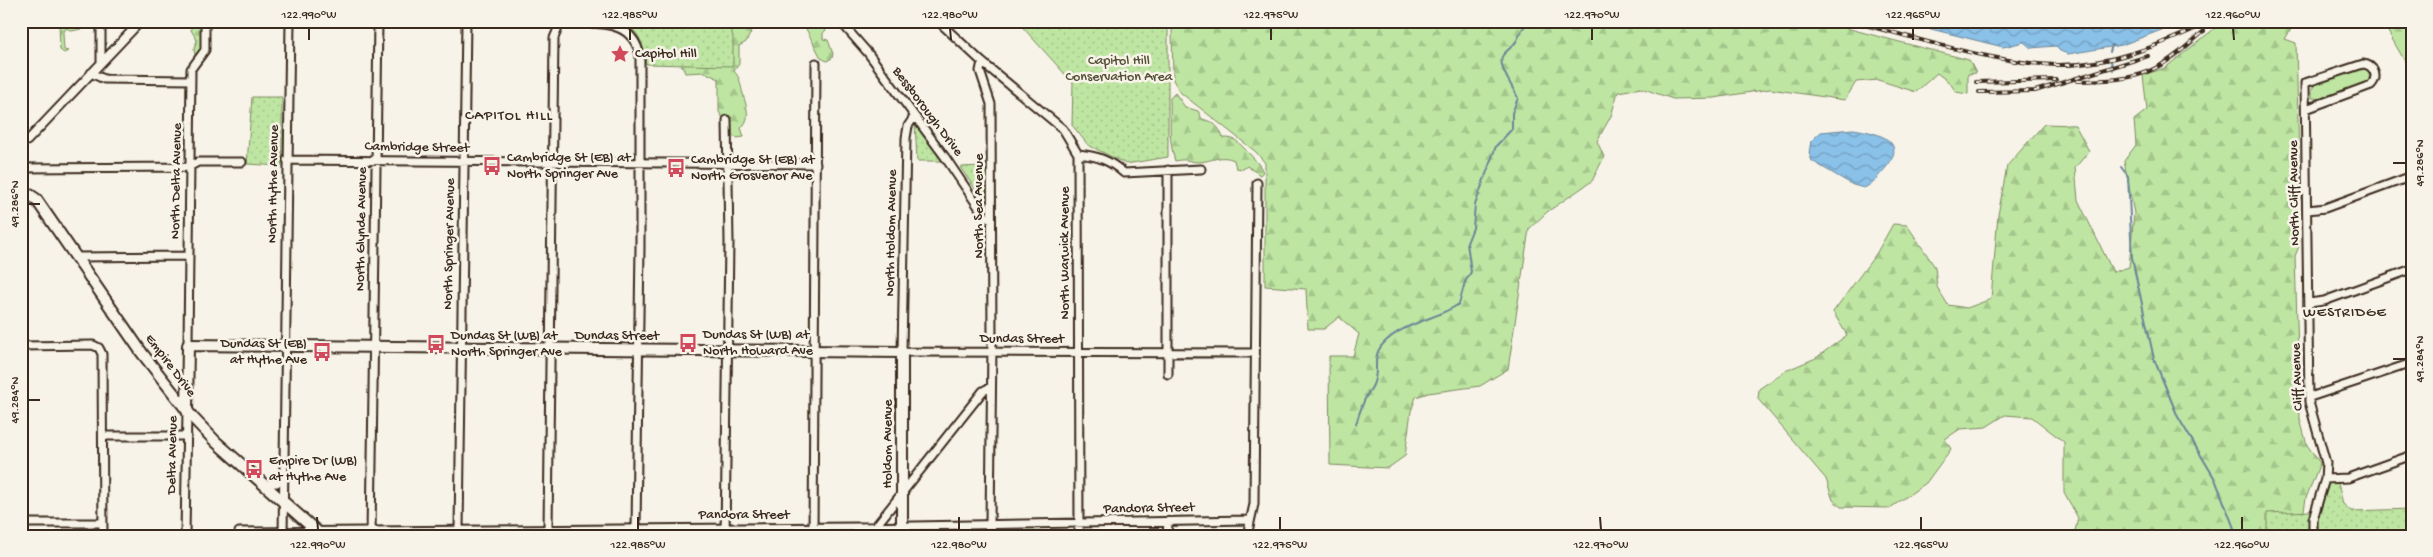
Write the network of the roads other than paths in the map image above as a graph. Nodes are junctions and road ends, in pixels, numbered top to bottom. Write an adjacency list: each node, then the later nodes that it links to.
1 (101, 21): 9 (street)
2 (141, 21): 9 (street)
3 (205, 21): 13 (street, North Delta Avenue)
4 (290, 21): 19 (street, North Hythe Avenue)
5 (378, 21): 20 (street, North Glynde Avenue)
6 (466, 21): 21 (street, North Springer Avenue)
7 (840, 21): 15 (street, Bessborough Drive)
8 (938, 21): 10 (street)
9 (101, 62): 12 (street)
10 (982, 62): 18 (street); 35 (street, North Sea Avenue)
11 (816, 63): 26 (street)
12 (92, 73): 13 (street); 17 (street)
13 (191, 80): 27 (street, North Delta Avenue)
14 (2306, 109): 14 (street, North Cliff Avenue); 34 (street, North Cliff Avenue)
15 (914, 118): 35 (street, Bessborough Drive); 49 (street, North Holdom Avenue)
16 (727, 120): 25 (street)
17 (21, 141)
18 (1078, 154): 30 (street); 51 (street, North Warwick Avenue)
19 (287, 160): 20 (street, Cambridge Street); 42 (street, North Hythe Avenue)
20 (376, 160): 21 (street, Cambridge Street); 43 (street, North Glynde Avenue)
21 (464, 161): 23 (street, Cambridge Street); 44 (street, North Springer Avenue)
22 (242, 162): 27 (street)
23 (552, 162): 24 (street, Cambridge Street); 24 (street); 45 (street)
24 (639, 163): 25 (street, Cambridge Street); 46 (street)
25 (727, 164): 26 (street, Cambridge Street); 47 (street)
26 (816, 164): 48 (street)
27 (189, 167): 28 (street); 36 (street, North Delta Avenue)
28 (21, 168)
29 (1201, 169): 30 (street)
30 (1168, 170): 52 (street)
31 (2412, 176): 34 (street)
32 (1257, 183): 53 (street)
33 (21, 195): 37 (street, Empire Drive)
34 (2308, 210): 39 (street, North Cliff Avenue)
35 (991, 219): 50 (street, North Sea Avenue)
36 (188, 256): 37 (street); 41 (street, North Delta Avenue)
37 (78, 257): 58 (street, Empire Drive)
38 (2412, 269): 39 (street)
39 (2309, 303): 57 (street, Cliff Avenue)
40 (21, 346): 59 (street)
41 (188, 346): 42 (street, Dundas Street); 58 (street, Delta Avenue)
42 (284, 346): 43 (street, Dundas Street); 62 (street, North Hythe Avenue)
43 (373, 347): 44 (street, Dundas Street); 84 (street, North Glynde Avenue)
44 (461, 348): 45 (street, Dundas Street); 77 (street, North Springer Avenue)
45 (549, 349): 46 (street, Dundas Street); 76 (street)
46 (638, 350): 47 (street, Dundas Street); 75 (street)
47 (727, 350): 48 (street, Dundas Street); 81 (street)
48 (816, 351): 49 (street, Dundas Street); 73 (street)
49 (902, 352): 50 (street, Dundas Street); 65 (street, Holdom Avenue)
50 (992, 352): 51 (street, Dundas Street); 56 (street, North Sea Avenue)
51 (1078, 352): 52 (street, Dundas Street); 71 (street, North Warwick Avenue)
52 (1168, 352): 53 (street, Dundas Street); 55 (street)
53 (1255, 353): 67 (street)
54 (2412, 362): 57 (street)
55 (1168, 374)
56 (991, 387): 65 (street); 72 (street, North Sea Avenue)
57 (2310, 397): 63 (street, Cliff Avenue)
58 (187, 411): 60 (street, Delta Avenue); 64 (street, Empire Drive)
59 (104, 436): 60 (street); 70 (street)
60 (187, 436): 86 (street, Delta Avenue)
61 (2412, 456): 63 (street)
62 (283, 474): 64 (street); 66 (street, North Hythe Avenue)
63 (2325, 480): 92 (street, Cliff Avenue)
64 (265, 484): 66 (street, Empire Drive)
65 (902, 492): 74 (street); 78 (street, Holdom Avenue)
66 (283, 500): 82 (street, North Hythe Avenue); 83 (street, Empire Drive)
67 (1250, 520): 68 (street, Pandora Street); 91 (street)
68 (1168, 522): 71 (street, Pandora Street); 90 (street)
69 (21, 523): 70 (street)
70 (103, 523): 85 (street)
71 (1078, 523): 72 (street, Pandora Street); 89 (street, North Warwick Avenue)
72 (990, 524): 78 (street, Pandora Street)
73 (813, 527): 74 (street, Pandora Street); 81 (street, Pandora Street); 87 (street)
74 (876, 527): 78 (street, Pandora Street); 88 (street)
75 (636, 528): 80 (street, Pandora Street); 81 (street, Pandora Street)
76 (548, 529): 77 (street, Pandora Street); 80 (street, Pandora Street)
77 (459, 530): 84 (street, Pandora Street)
78 (902, 531)
79 (239, 532): 82 (street, Pandora Street)
80 (624, 532)
81 (725, 532)
82 (282, 533): 83 (street, Pandora Street)
83 (319, 533): 84 (street, Pandora Street)
84 (371, 533)
85 (103, 536)
86 (185, 536)
87 (813, 536)
88 (868, 536)
89 (1078, 536)
90 (1167, 536)
91 (1247, 536)
92 (2313, 536)

